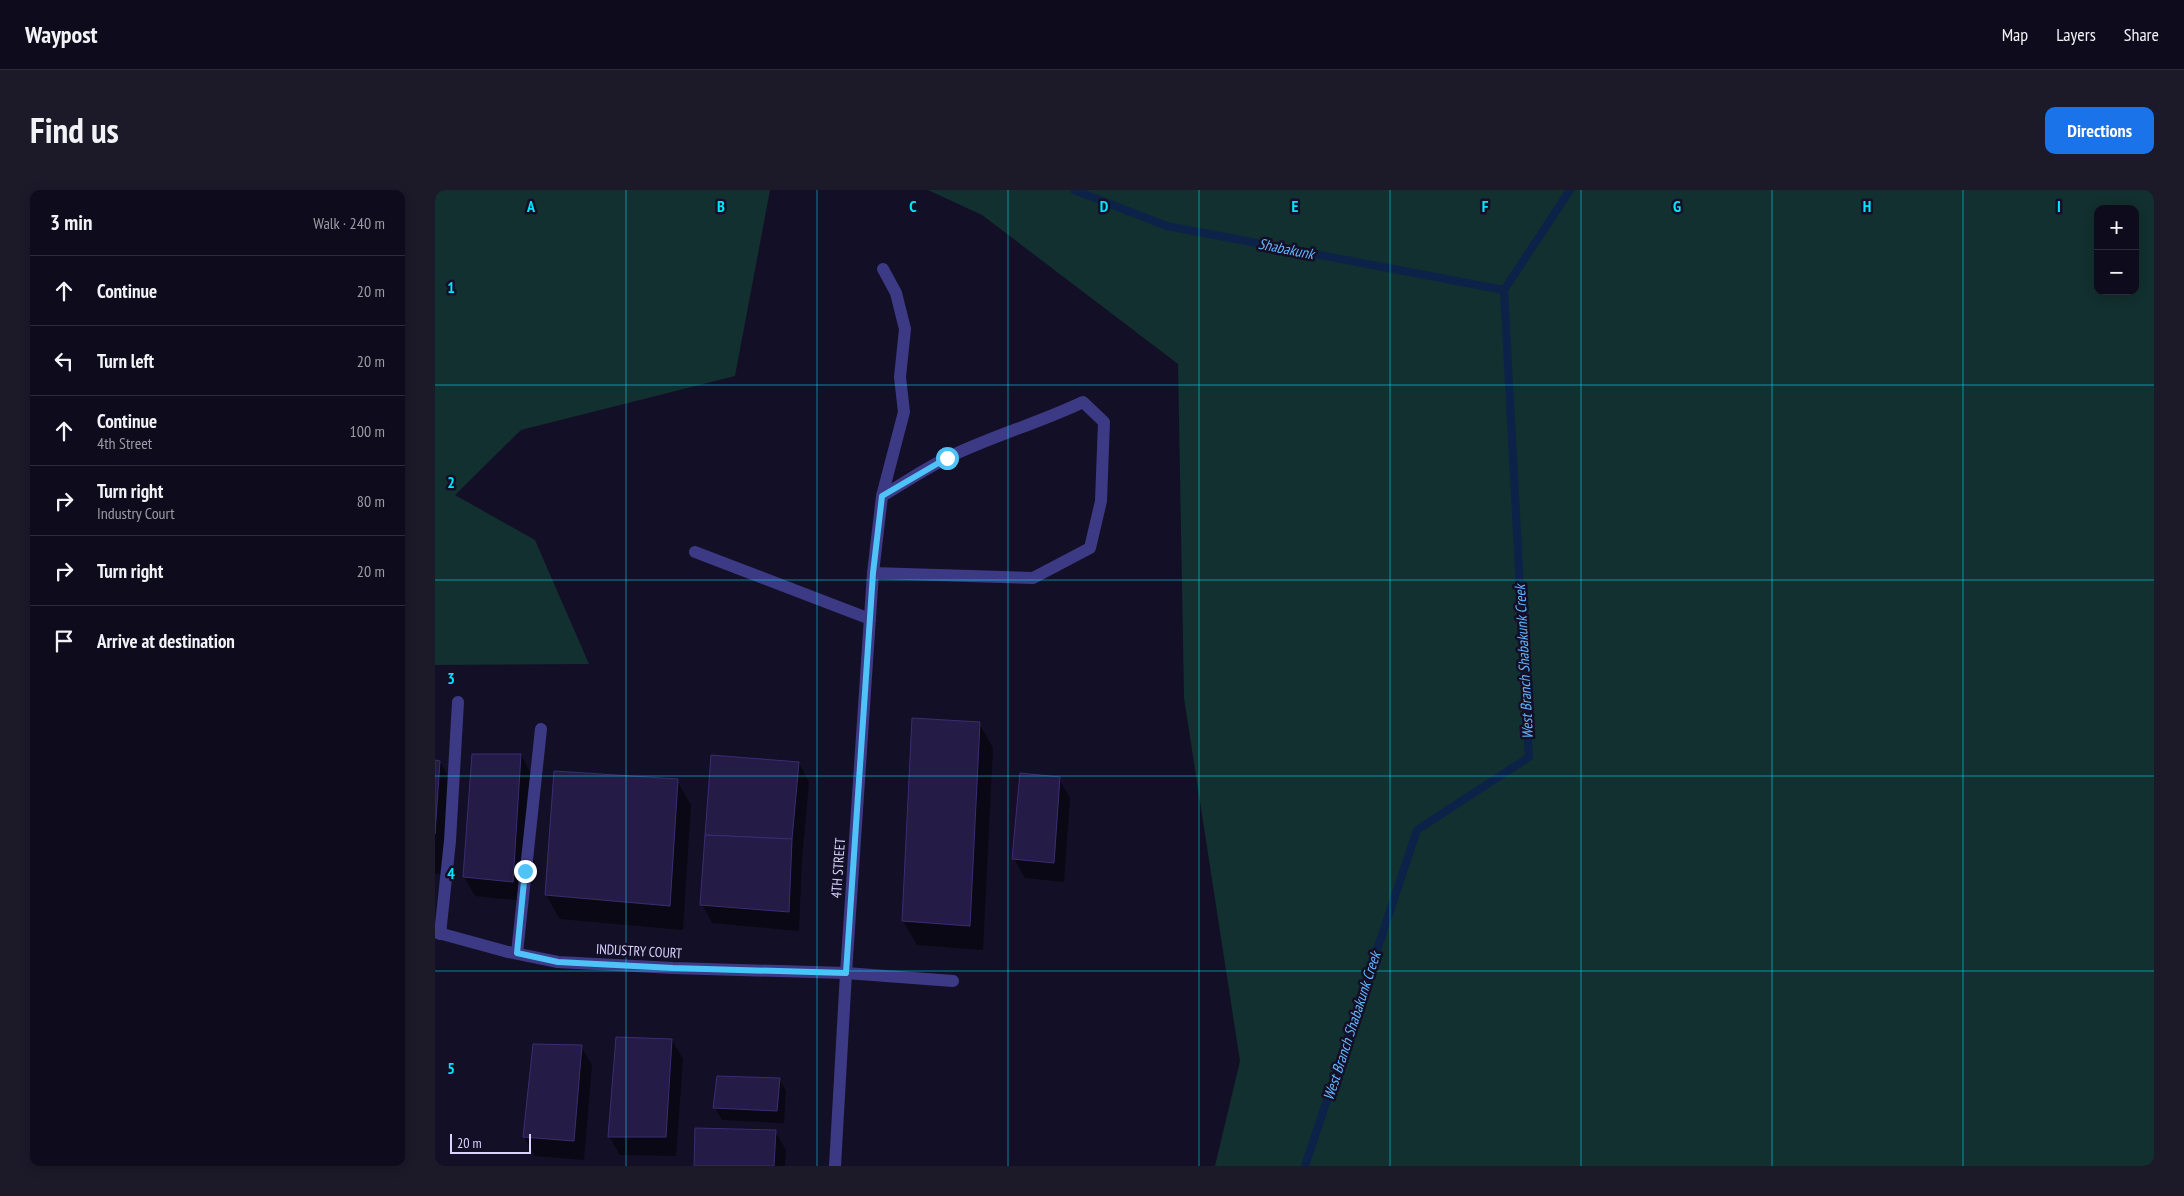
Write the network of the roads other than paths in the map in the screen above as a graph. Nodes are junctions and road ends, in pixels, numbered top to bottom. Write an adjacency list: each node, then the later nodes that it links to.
1 (883, 268): 2 (street, 4TH STREET)
2 (882, 496): 4 (street, 4TH STREET); 4 (street)
3 (695, 552): 5 (street)
4 (873, 573): 5 (street, 4TH STREET)
5 (870, 619): 10 (street, 4TH STREET)
6 (458, 702): 8 (street)
7 (541, 729): 9 (street)
8 (437, 933): 9 (street, INDUSTRY COURT)
9 (517, 953): 10 (street, INDUSTRY COURT)
10 (846, 973): 11 (street, INDUSTRY COURT); 12 (street, 4TH STREET)
11 (953, 981)
12 (835, 1166)

